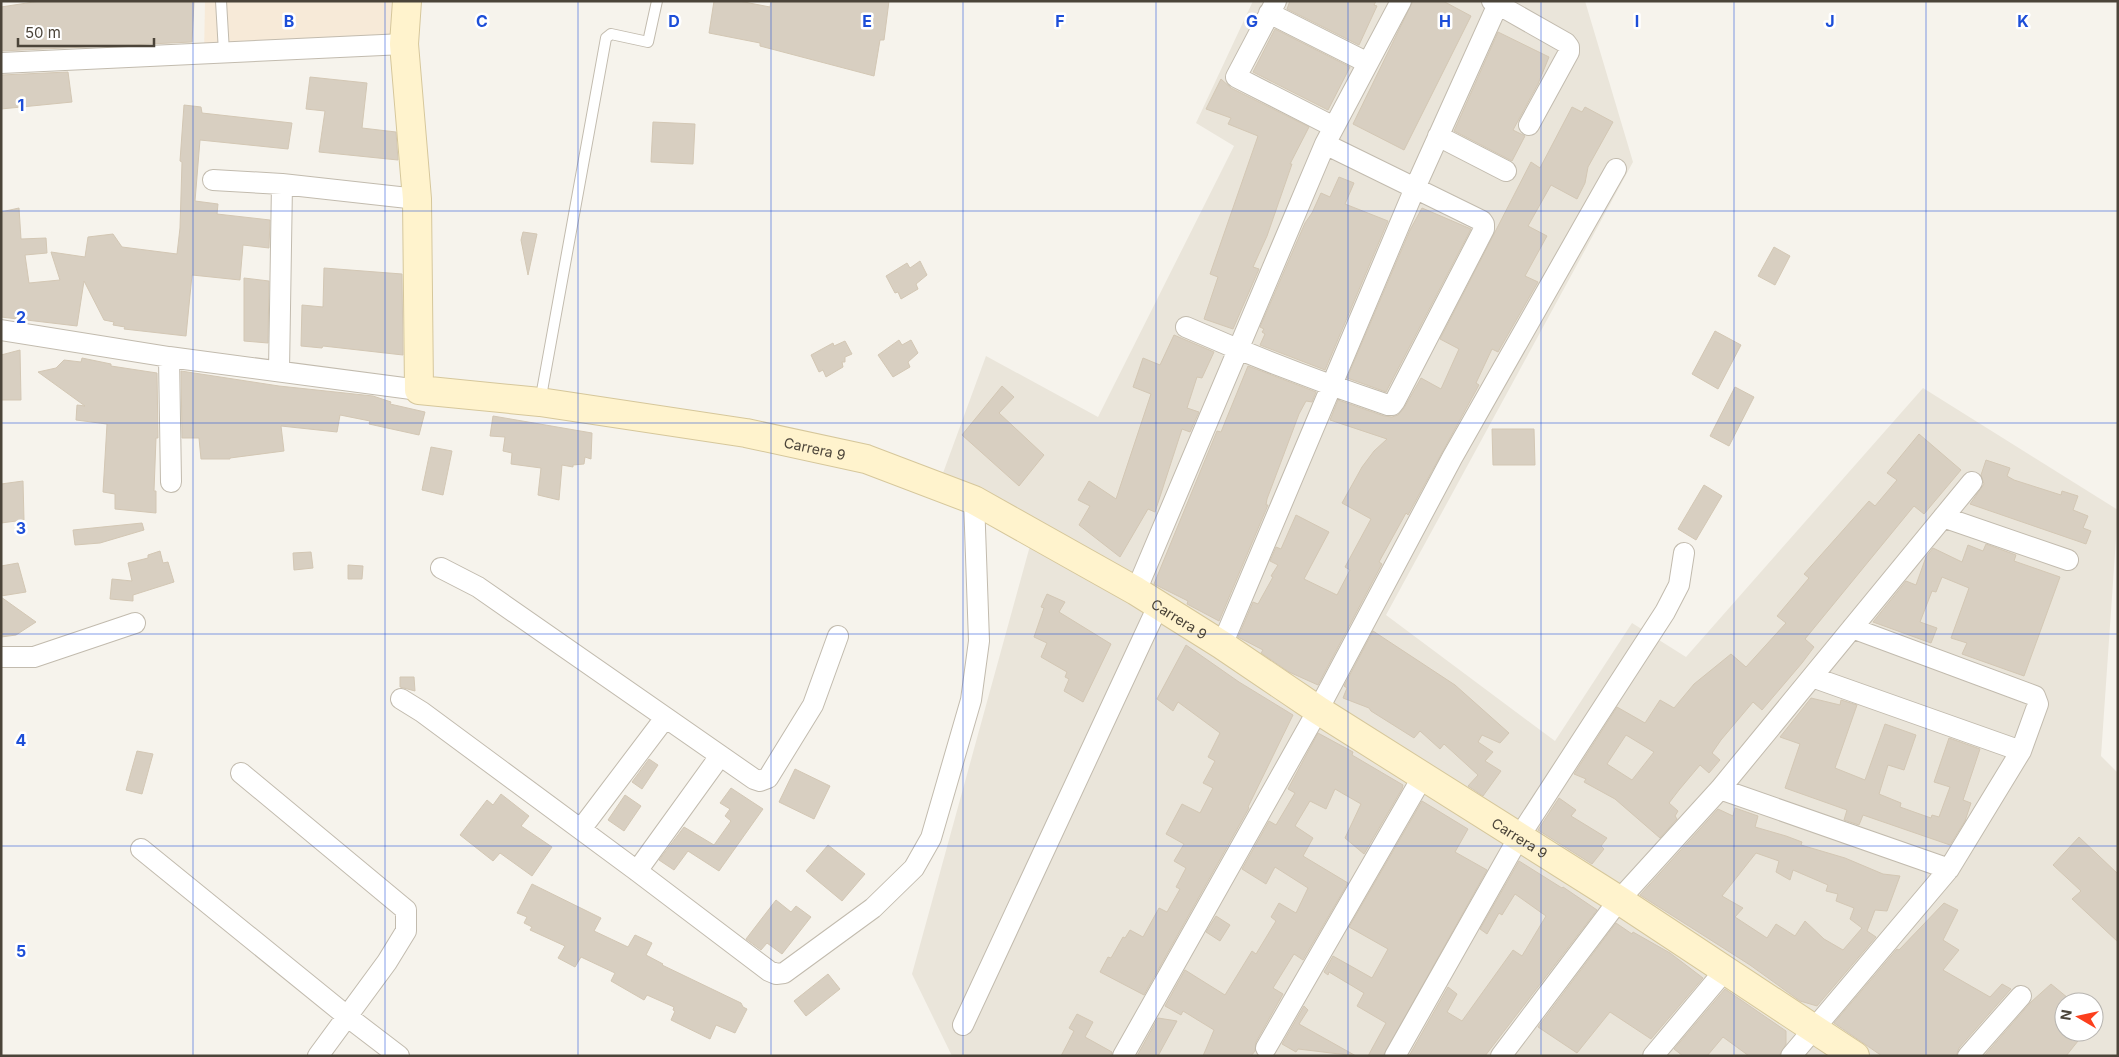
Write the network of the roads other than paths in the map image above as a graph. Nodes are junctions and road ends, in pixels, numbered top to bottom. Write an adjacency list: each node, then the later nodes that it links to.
1 (221, 1): 8 (lane)
2 (407, 1): 7 (main road)
3 (656, 1): 27 (lane)
4 (1401, 1): 10 (street)
5 (1495, 3): 11 (street); 13 (street)
6 (1273, 7): 10 (street); 12 (street)
7 (404, 44): 8 (street); 19 (main road)
8 (224, 52): 9 (street)
9 (1, 63)
10 (1368, 63): 12 (street)
11 (1529, 125)
12 (1329, 135): 18 (street); 22 (street)
13 (1438, 136): 15 (street); 18 (street)
14 (1616, 168): 44 (street)
15 (1506, 171)
16 (213, 180): 17 (street)
17 (282, 184): 19 (street); 24 (street)
18 (1415, 188): 25 (street); 25 (street)
19 (417, 199): 26 (main road)
20 (1186, 328): 22 (street)
21 (1, 330): 23 (street)
22 (1238, 350): 25 (street); 35 (street)
23 (169, 357): 24 (street); 28 (street)
24 (279, 371): 26 (street)
25 (1332, 386): 40 (street)
26 (419, 390): 27 (main road, Carrera 9)
27 (540, 402): 30 (main road, Carrera 9)
28 (170, 482)
29 (1972, 482): 31 (street)
30 (974, 500): 35 (main road, Carrera 9); 55 (street)
31 (1943, 517): 33 (street); 38 (street)
32 (1684, 553): 52 (street)
33 (2068, 560)
34 (441, 568): 45 (street)
35 (1136, 591): 36 (main road, Carrera 9)
36 (1158, 606): 40 (main road, Carrera 9); 60 (street)
37 (135, 623): 41 (street)
38 (1852, 628): 42 (street); 46 (street)
39 (838, 636): 47 (street)
40 (1222, 645): 44 (main road, Carrera 9)
41 (1, 657)
42 (1812, 678): 46 (street); 50 (street)
43 (401, 699): 51 (street)
44 (1318, 710): 49 (main road, Carrera 9); 65 (street)
45 (665, 718): 47 (street); 51 (street)
46 (2021, 751): 54 (street)
47 (720, 756): 55 (street)
48 (241, 773): 59 (street)
49 (1423, 776): 52 (main road, Carrera 9); 62 (street)
50 (1720, 789): 54 (street); 56 (street)
51 (581, 829): 55 (street)
52 (1520, 837): 56 (main road, Carrera 9); 66 (street)
53 (141, 849): 59 (street)
54 (1949, 870): 61 (street)
55 (638, 871)
56 (1619, 900): 57 (main road, Carrera 9); 67 (street)
57 (1726, 969): 61 (main road, Carrera 9); 68 (street)
58 (2021, 996): 71 (street)
59 (348, 1017): 63 (street); 64 (street)
60 (963, 1025)
61 (1814, 1028): 69 (street); 70 (main road, Carrera 9)
62 (1266, 1048)
63 (318, 1056)
64 (399, 1056)
65 (1123, 1056)
66 (1395, 1056)
67 (1501, 1056)
68 (1653, 1056)
69 (1791, 1056)
70 (1855, 1056)
71 (1968, 1056)

